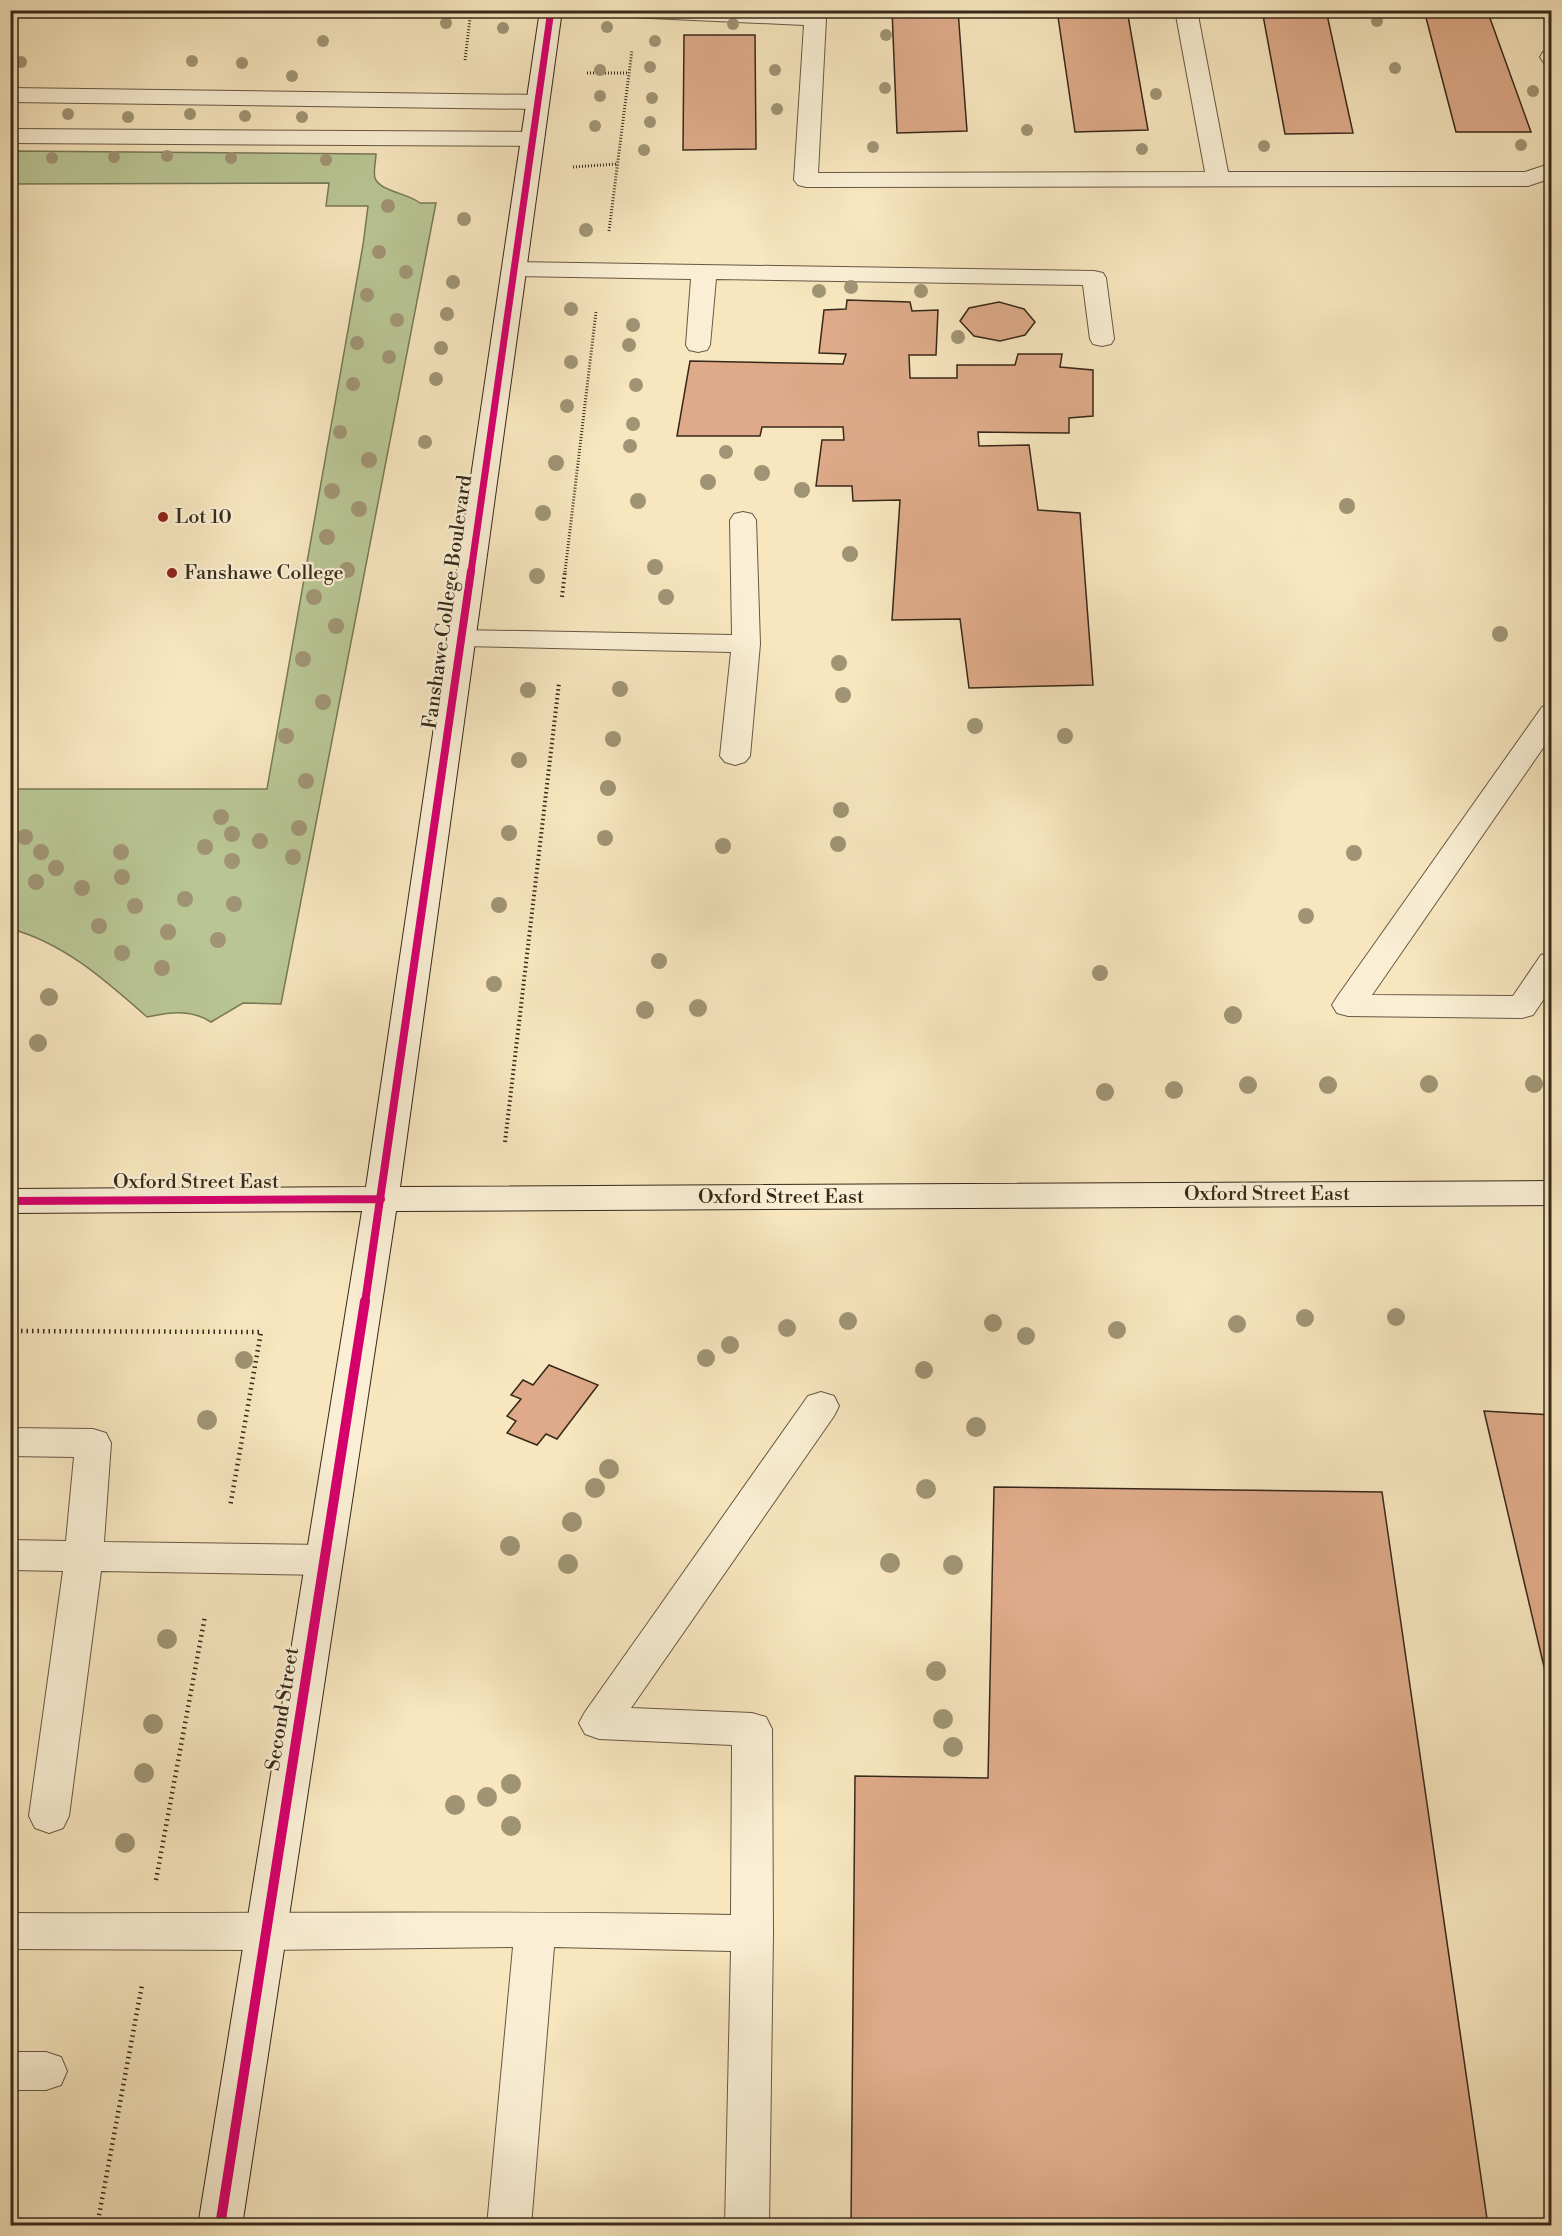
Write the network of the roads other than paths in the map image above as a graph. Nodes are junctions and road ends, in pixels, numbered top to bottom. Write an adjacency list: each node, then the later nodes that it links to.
1 (551, 10): 5 (street, Fanshawe College Boulevard)
2 (608, 10): 9 (street)
3 (1186, 10): 9 (street)
4 (10, 96): 5 (street)
5 (538, 102): 7 (street, Fanshawe College Boulevard)
6 (10, 136): 7 (street)
7 (532, 140): 10 (street, Fanshawe College Boulevard)
8 (1551, 170): 9 (street)
9 (1218, 179)
10 (514, 268): 11 (street); 15 (street, Fanshawe College Boulevard)
11 (704, 273): 12 (street); 13 (street)
12 (1102, 339)
13 (698, 345)
14 (743, 520): 16 (street)
15 (461, 638): 16 (street); 21 (street, Fanshawe College Boulevard)
16 (746, 644): 18 (street)
17 (1551, 713): 19 (street)
18 (735, 756)
19 (1551, 963)
20 (1551, 1193): 21 (street, Oxford Street East)
21 (381, 1199): 22 (street, Oxford Street East); 27 (street, Second Street)
22 (10, 1201)
23 (821, 1406): 32 (street)
24 (10, 1442): 26 (street)
25 (10, 1555): 26 (street)
26 (84, 1556): 27 (street); 28 (street)
27 (324, 1560): 31 (street, Second Street)
28 (49, 1816)
29 (535, 1929): 31 (street); 32 (street); 34 (street)
30 (10, 1931): 31 (street)
31 (266, 1932): 33 (street, Second Street)
32 (752, 1933): 35 (street)
33 (220, 2226)
34 (509, 2226)
35 (747, 2226)

